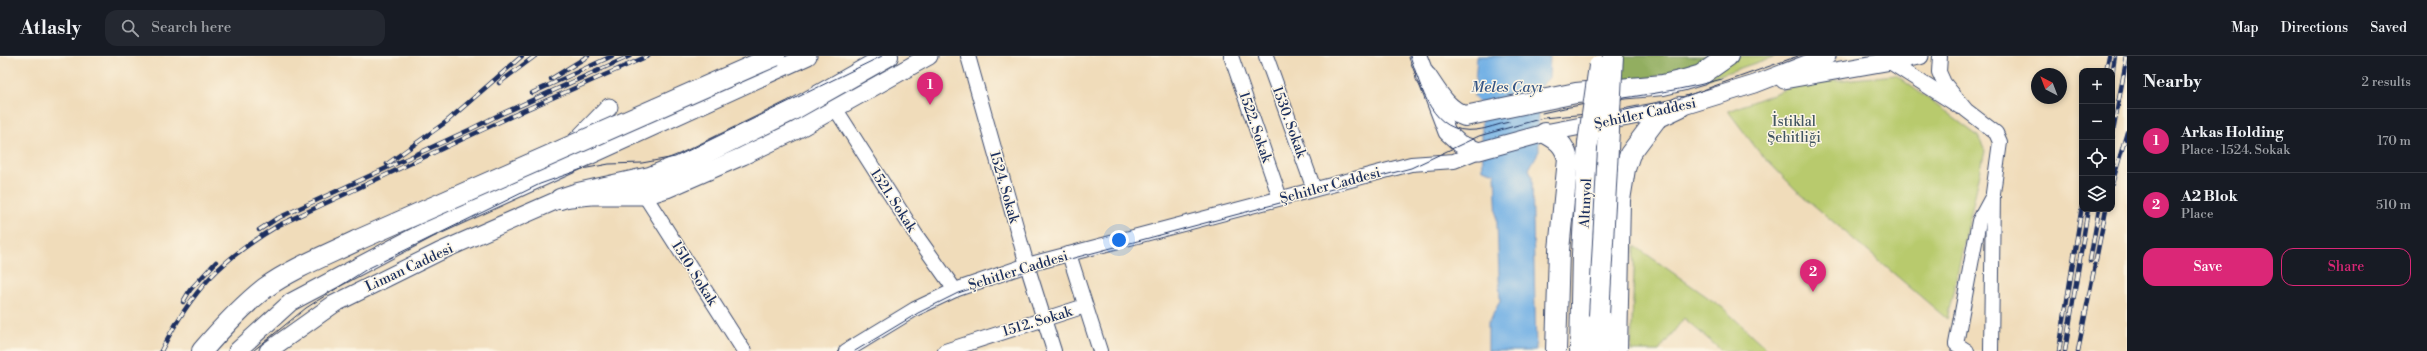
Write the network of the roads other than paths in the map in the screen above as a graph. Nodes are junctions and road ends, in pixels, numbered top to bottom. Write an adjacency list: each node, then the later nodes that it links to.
1 (775, 56): 39 (highway, bridge)
2 (808, 56): 26 (main road)
3 (888, 56): 31 (highway)
4 (929, 56): 21 (main road, Liman Caddesi)
5 (968, 56): 33 (street, 1524. Sokak)
6 (1231, 56): 30 (street, 1522. Sokak)
7 (1266, 56): 27 (street, 1530. Sokak)
8 (1418, 56): 17 (main road)
9 (1587, 56): 24 (highway, bridge)
10 (1600, 56): 24 (highway, Altınyol, bridge)
11 (1613, 56): 49 (highway, Altınyol, bridge)
12 (1728, 56): 17 (highway)
13 (1827, 56): 18 (main road, Şehitler Caddesi)
14 (1920, 56): 16 (main road)
15 (1940, 56): 22 (street)
16 (1890, 62): 18 (main road); 22 (street)
17 (1426, 76): 25 (main road)
18 (1755, 84): 20 (main road, Şehitler Caddesi)
19 (609, 107): 26 (main road)
20 (1680, 107): 23 (main road, Şehitler Caddesi); 50 (highway)
21 (835, 108): 29 (main road, Liman Caddesi); 34 (street, 1521. Sokak)
22 (1966, 110): 28 (street)
23 (1545, 133): 25 (main road, Şehitler Caddesi); 47 (highway)
24 (1588, 143): 48 (highway, Altınyol)
25 (1479, 151): 27 (street, Şehitler Caddesi)
26 (542, 176): 40 (main road)
27 (1314, 189): 30 (street, Şehitler Caddesi)
28 (1994, 193): 38 (street); 51 (street)
29 (645, 196): 31 (main road, Liman Caddesi); 42 (street, 1510. Sokak)
30 (1280, 198): 32 (street, Şehitler Caddesi)
31 (560, 199): 41 (main road, Liman Caddesi)
32 (1069, 254): 33 (street, Şehitler Caddesi); 35 (street)
33 (1027, 265): 34 (street, Şehitler Caddesi); 36 (street, 1524. Sokak)
34 (955, 290): 37 (street, Şehitler Caddesi)
35 (1084, 306): 36 (street, 1512. Sokak); 46 (street)
36 (1044, 318): 44 (street, 1512. Sokak); 45 (street, 1524. Sokak)
37 (861, 347): 43 (street, Şehitler Caddesi)
38 (1962, 347)
39 (202, 351)
40 (238, 351)
41 (268, 351)
42 (744, 351)
43 (846, 351)
44 (944, 351)
45 (1054, 351)
46 (1100, 351)
47 (1556, 351)
48 (1580, 351)
49 (1598, 351)
50 (1617, 351)
51 (1991, 351)

